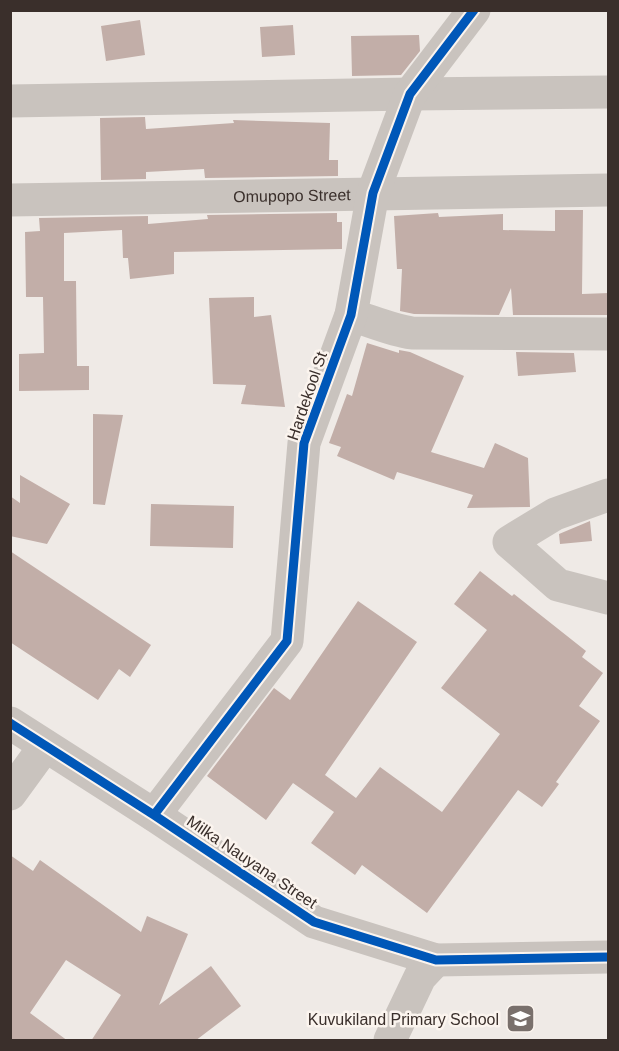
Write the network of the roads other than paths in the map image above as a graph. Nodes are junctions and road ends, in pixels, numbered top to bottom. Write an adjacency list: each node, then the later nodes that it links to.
1 (474, 10): 3 (street, Hardekool St)
2 (609, 92): 3 (street)
3 (410, 94): 4 (street); 6 (street, Hardekool St)
4 (10, 101)
5 (609, 190): 6 (street, Omupopo Street)
6 (372, 193): 7 (street, Omupopo Street); 8 (street, Hardekool St)
7 (10, 200)
8 (351, 315): 9 (street); 15 (street, Hardekool St)
9 (609, 334)
10 (609, 495): 11 (street)
11 (609, 598)
12 (10, 723): 13 (street, Milka Nauyana Street)
13 (45, 746): 14 (street); 15 (street, Milka Nauyana Street)
14 (10, 794)
15 (154, 815): 17 (street, Milka Nauyana Street)
16 (609, 957): 17 (street, Milka Nauyana Street)
17 (436, 960): 18 (street)
18 (390, 1041)

